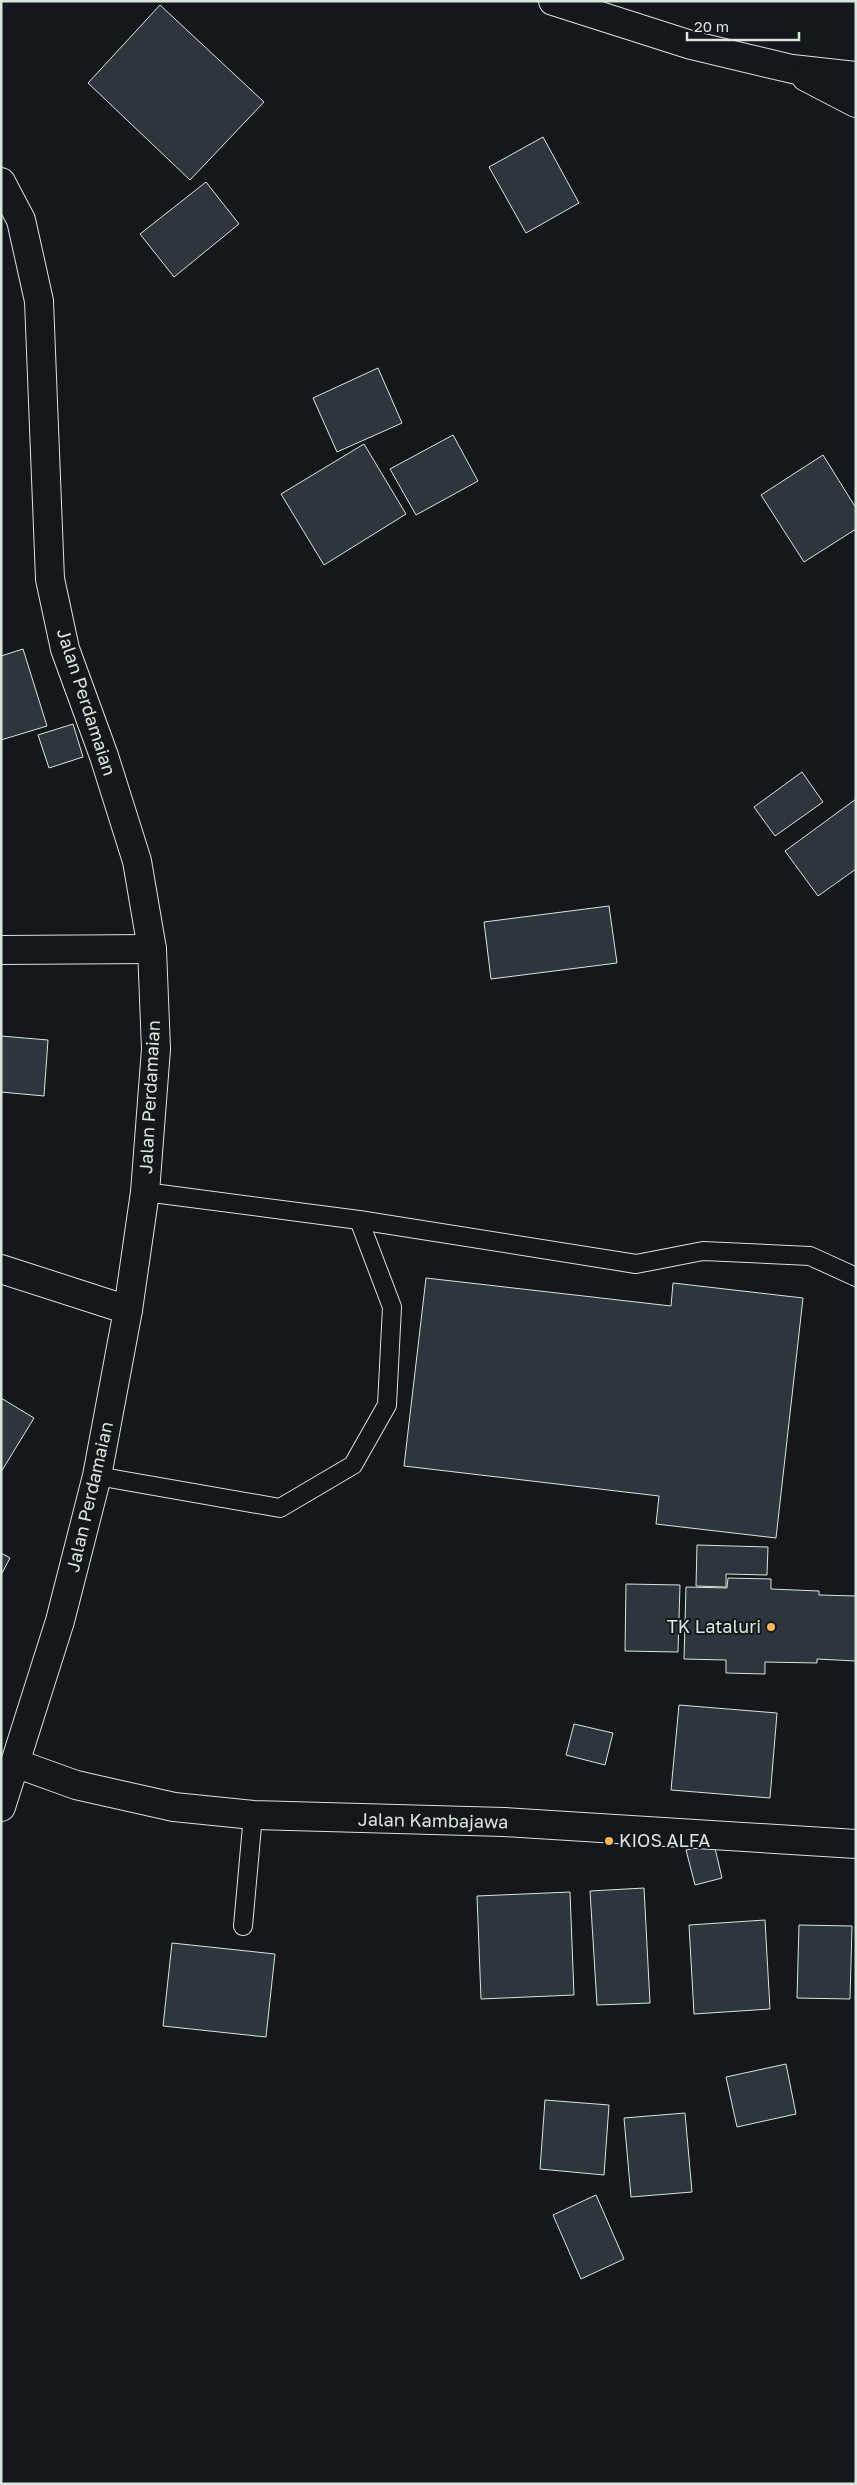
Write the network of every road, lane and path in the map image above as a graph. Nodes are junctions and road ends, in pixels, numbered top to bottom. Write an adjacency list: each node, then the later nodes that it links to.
1 (553, 1): 2 (street)
2 (792, 69): 3 (street); 4 (street)
3 (856, 76)
4 (856, 104)
5 (1, 182): 6 (street, Jalan Perdamaian)
6 (152, 949): 7 (street); 8 (street, Jalan Perdamaian)
7 (1, 950)
8 (145, 1192): 9 (lane); 12 (street, Jalan Perdamaian)
9 (359, 1220): 11 (lane); 13 (lane)
10 (1, 1269): 12 (street)
11 (856, 1277)
12 (128, 1310): 13 (street, Jalan Perdamaian)
13 (97, 1476): 14 (street, Jalan Perdamaian)
14 (16, 1763): 15 (street, Jalan Perdamaian); 16 (street, Jalan Kambajawa)
15 (1, 1807)
16 (253, 1815): 17 (street, Jalan Kambajawa); 18 (lane)
17 (856, 1844)
18 (243, 1926)

